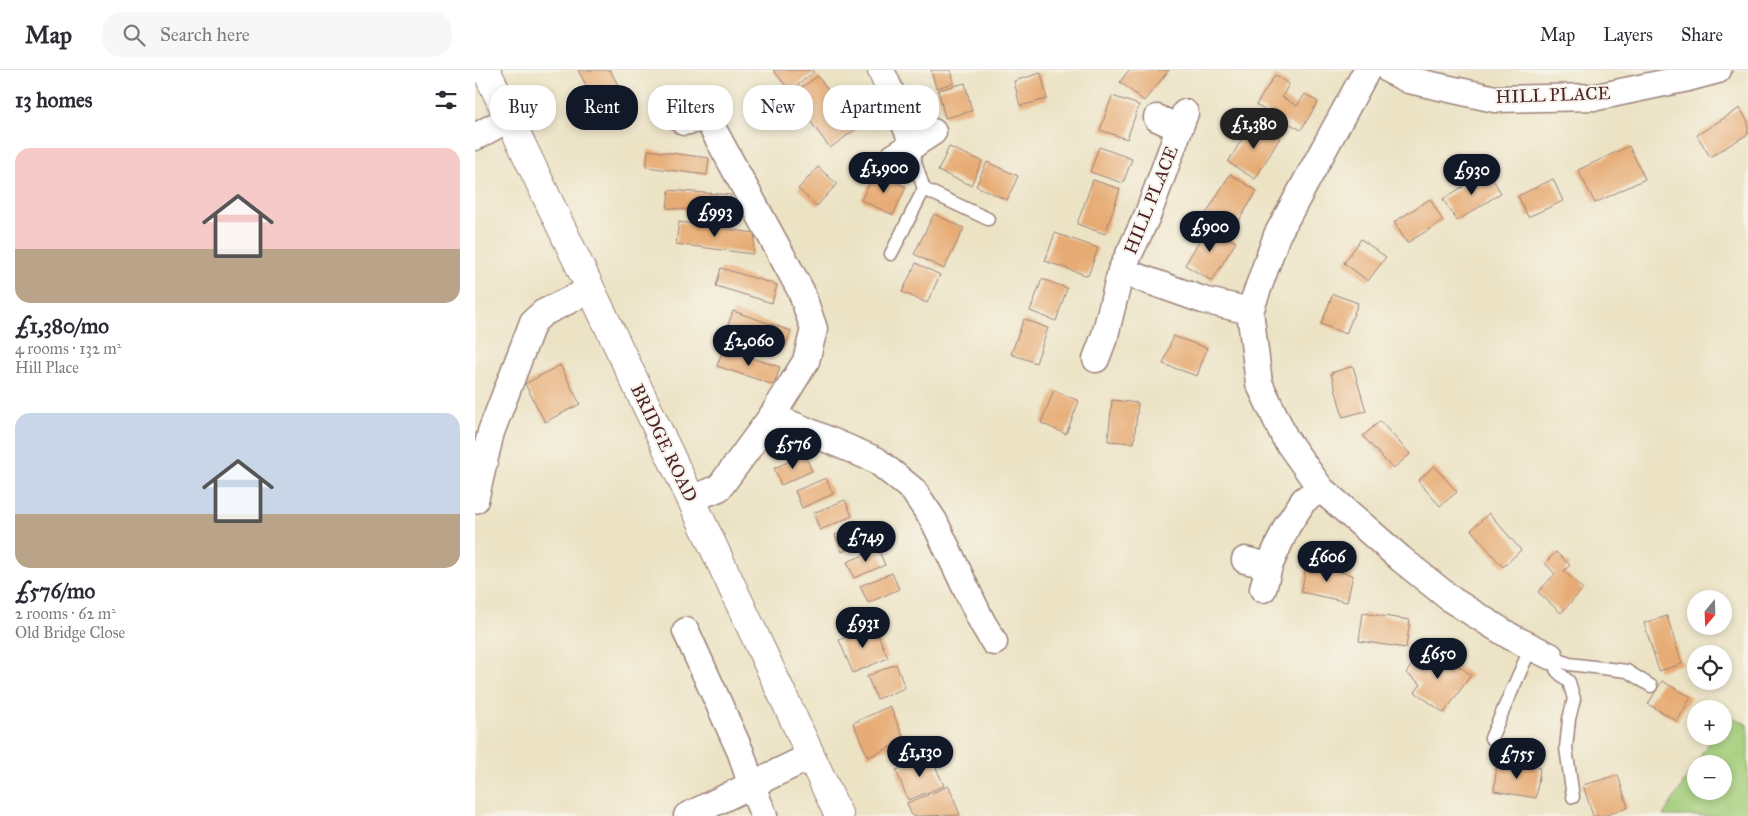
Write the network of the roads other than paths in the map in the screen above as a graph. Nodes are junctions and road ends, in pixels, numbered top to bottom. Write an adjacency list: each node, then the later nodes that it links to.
1 (486, 70): 6 (main road, BRIDGE ROAD)
2 (881, 70): 12 (street)
3 (1367, 70): 18 (street)
4 (1389, 70): 5 (street, HILL PLACE)
5 (1718, 70)
6 (493, 85)
7 (1174, 120): 16 (street, HILL PLACE)
8 (490, 129): 11 (street)
9 (513, 130): 17 (main road, BRIDGE ROAD)
10 (714, 130): 20 (street)
11 (475, 137)
12 (914, 145): 13 (lane)
13 (924, 189): 14 (lane); 15 (lane)
14 (988, 219)
15 (891, 254)
16 (1121, 271): 18 (street, HILL PLACE); 19 (street, HILL PLACE)
17 (590, 290): 22 (street); 23 (main road, BRIDGE ROAD)
18 (1250, 311): 21 (street)
19 (1096, 359)
20 (772, 416): 23 (street); 26 (street)
21 (1321, 489): 24 (street); 27 (street)
22 (475, 500)
23 (691, 500): 30 (main road, BRIDGE ROAD)
24 (1259, 572)
25 (686, 631): 31 (street)
26 (980, 632)
27 (1524, 649): 28 (lane); 29 (lane); 32 (lane)
28 (1651, 686)
29 (1491, 738)
30 (811, 756): 31 (street); 35 (main road, BRIDGE ROAD)
31 (751, 784): 33 (street); 34 (street)
32 (1573, 797)
33 (687, 816)
34 (764, 816)
35 (839, 816)

